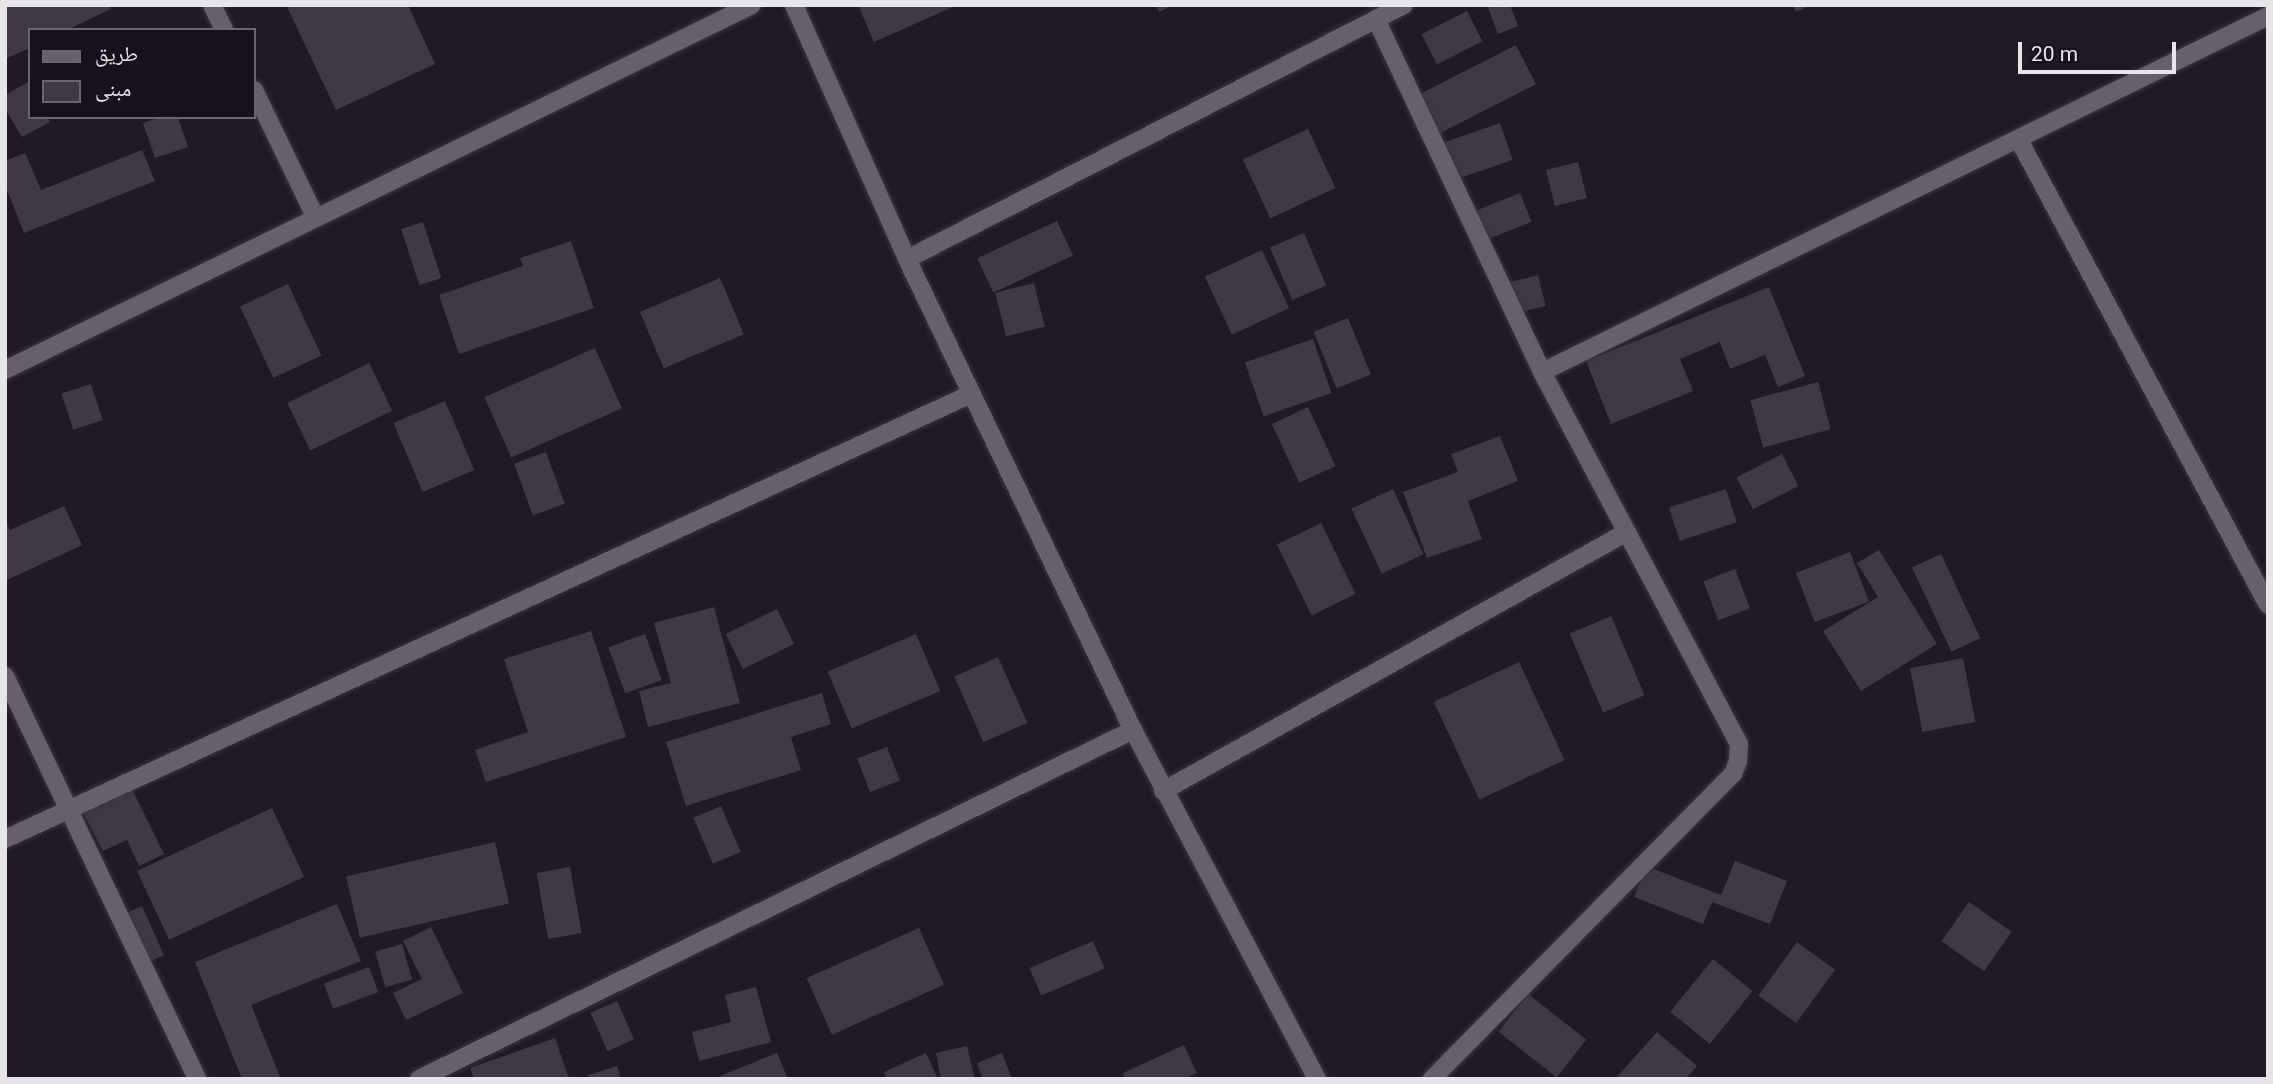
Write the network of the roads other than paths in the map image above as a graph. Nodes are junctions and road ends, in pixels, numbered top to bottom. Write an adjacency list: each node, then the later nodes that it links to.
1 (212, 5): 7 (street)
2 (752, 5): 10 (street)
3 (794, 5): 11 (street)
4 (1404, 5): 6 (street)
5 (2268, 16): 9 (street)
6 (1376, 19): 11 (street); 13 (street)
7 (223, 28)
8 (256, 94): 10 (street)
9 (2019, 140): 13 (street); 16 (street)
10 (316, 218): 12 (street)
11 (907, 259): 14 (street)
12 (5, 370)
13 (1542, 372): 15 (street)
14 (971, 394): 18 (street); 20 (street)
15 (1627, 533): 19 (street); 25 (street)
16 (2268, 605)
17 (5, 676): 20 (street)
18 (1133, 730): 19 (street); 23 (street)
19 (1163, 791): 24 (street)
20 (67, 809): 21 (street); 22 (street)
21 (5, 839)
22 (197, 1079)
23 (419, 1079)
24 (1318, 1079)
25 (1432, 1079)

